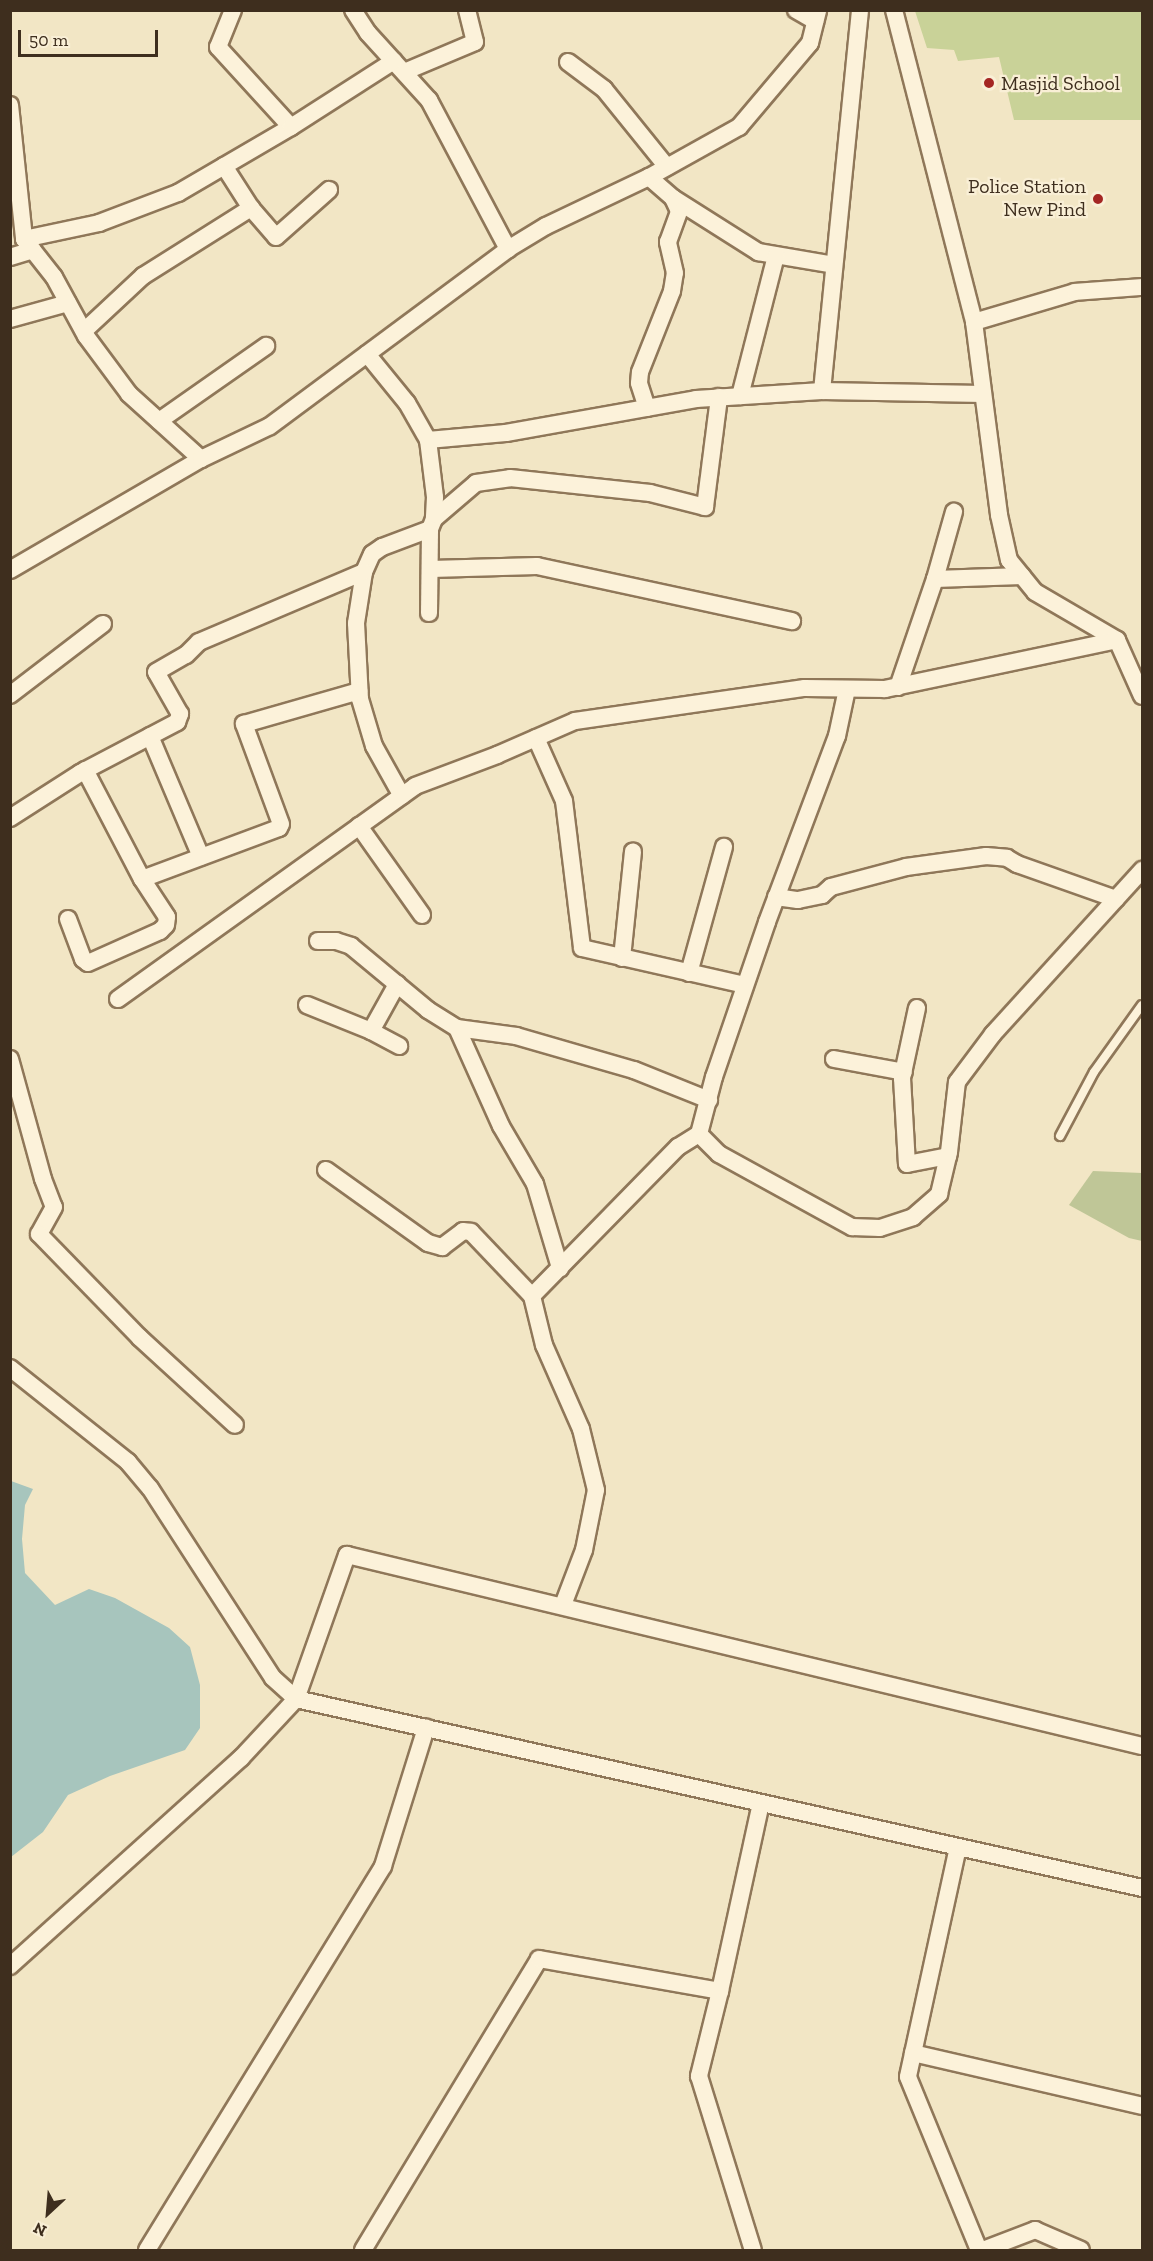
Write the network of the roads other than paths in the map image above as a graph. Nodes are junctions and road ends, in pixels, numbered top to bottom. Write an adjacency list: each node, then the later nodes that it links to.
1 (233, 10): 11 (street)
2 (353, 10): 9 (street)
3 (467, 10): 9 (street)
4 (796, 10): 7 (street)
5 (860, 10): 22 (street)
6 (894, 10): 26 (street)
7 (816, 16): 13 (street)
8 (568, 62): 13 (street)
9 (399, 67): 11 (street); 19 (street)
10 (10, 105): 18 (street)
11 (291, 127): 12 (street)
12 (224, 166): 17 (street); 18 (street)
13 (668, 167): 14 (street)
14 (649, 177): 16 (street); 19 (street)
15 (329, 190): 17 (street)
16 (673, 198): 20 (street); 34 (street)
17 (251, 208): 27 (street)
18 (22, 235): 21 (street); 24 (street)
19 (508, 249): 29 (street)
20 (776, 256): 22 (street); 32 (street)
21 (10, 257)
22 (834, 265): 30 (street)
23 (1143, 287): 26 (street)
24 (68, 303): 25 (street); 27 (street)
25 (10, 319)
26 (974, 321): 31 (street)
27 (84, 331): 35 (street)
28 (266, 346): 35 (street)
29 (367, 354): 36 (street); 37 (street)
30 (822, 391): 31 (street); 32 (street)
31 (983, 394): 43 (street)
32 (740, 396): 33 (street)
33 (719, 397): 34 (street); 39 (street)
34 (647, 408): 36 (street)
35 (159, 422): 37 (street)
36 (428, 440): 39 (street)
37 (201, 459): 41 (street)
38 (954, 512): 44 (street)
39 (432, 524): 40 (street); 42 (street)
40 (430, 569): 45 (street); 46 (street)
41 (10, 570)
42 (364, 572): 51 (street); 54 (street)
43 (1022, 576): 44 (street); 48 (street)
44 (935, 579): 49 (street)
45 (429, 613)
46 (792, 621)
47 (104, 624): 52 (street)
48 (1117, 640): 49 (street); 53 (street)
49 (898, 687): 50 (street)
50 (847, 689): 55 (street); 65 (street)
51 (359, 691): 57 (street); 62 (street)
52 (10, 695)
53 (1143, 696)
54 (150, 736): 56 (street); 62 (street)
55 (537, 738): 57 (street); 70 (street)
56 (85, 770): 58 (street); 64 (street)
57 (402, 796): 59 (street)
58 (10, 818)
59 (359, 826): 67 (street); 74 (street)
60 (724, 847): 71 (street)
61 (633, 852): 70 (street)
62 (201, 857): 64 (street)
63 (1143, 870): 66 (street)
64 (142, 879): 68 (street)
65 (776, 897): 66 (street); 73 (street)
66 (1116, 899): 87 (street)
67 (422, 915)
68 (68, 919)
69 (318, 941): 72 (street)
70 (622, 958): 71 (street)
71 (689, 973): 73 (street)
72 (397, 984): 78 (street); 79 (street)
73 (745, 985): 84 (street)
74 (118, 999)
75 (307, 1005): 79 (street)
76 (1143, 1005): 86 (lane)
77 (917, 1008): 83 (street)
78 (457, 1028): 84 (street); 89 (street)
79 (371, 1031): 80 (street)
80 (399, 1046)
81 (10, 1059): 92 (street)
82 (834, 1059): 83 (street)
83 (904, 1072): 87 (street)
84 (709, 1100): 85 (street)
85 (699, 1134): 87 (street); 89 (street)
86 (1060, 1136)
87 (948, 1156)
88 (326, 1170): 90 (street)
89 (560, 1268): 90 (street)
90 (532, 1296): 93 (street)
91 (10, 1368): 94 (street)
92 (235, 1425)
93 (563, 1605): 94 (street); 96 (street)
94 (296, 1699): 95 (street); 100 (street)
95 (426, 1728): 97 (street); 104 (street)
96 (1143, 1746)
97 (761, 1803): 98 (street); 101 (street)
98 (958, 1847): 99 (street); 102 (street)
99 (1143, 1888)
100 (10, 1966)
101 (720, 1991): 105 (street); 106 (street)
102 (913, 2052): 103 (street); 107 (street)
103 (1143, 2106)
104 (147, 2250)
105 (363, 2250)
106 (753, 2250)
107 (981, 2250): 108 (street)
108 (1081, 2250)

